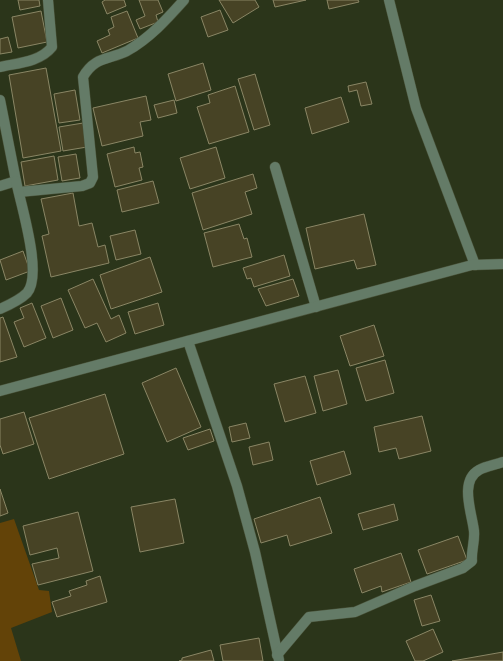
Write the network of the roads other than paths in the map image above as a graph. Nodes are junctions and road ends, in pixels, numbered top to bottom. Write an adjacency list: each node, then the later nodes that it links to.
1 (48, 0): 4 (street)
2 (184, 0): 9 (street)
3 (388, 0): 11 (street)
4 (0, 67)
5 (0, 100): 7 (street)
6 (275, 167): 12 (street)
7 (16, 181): 8 (street); 9 (street)
8 (0, 186)
9 (18, 192): 13 (street)
10 (503, 264): 11 (street)
11 (475, 265): 12 (street)
12 (316, 307): 14 (street)
13 (0, 308)
14 (188, 341): 15 (street); 17 (street)
15 (0, 391)
16 (503, 462): 17 (street)
17 (278, 658)

